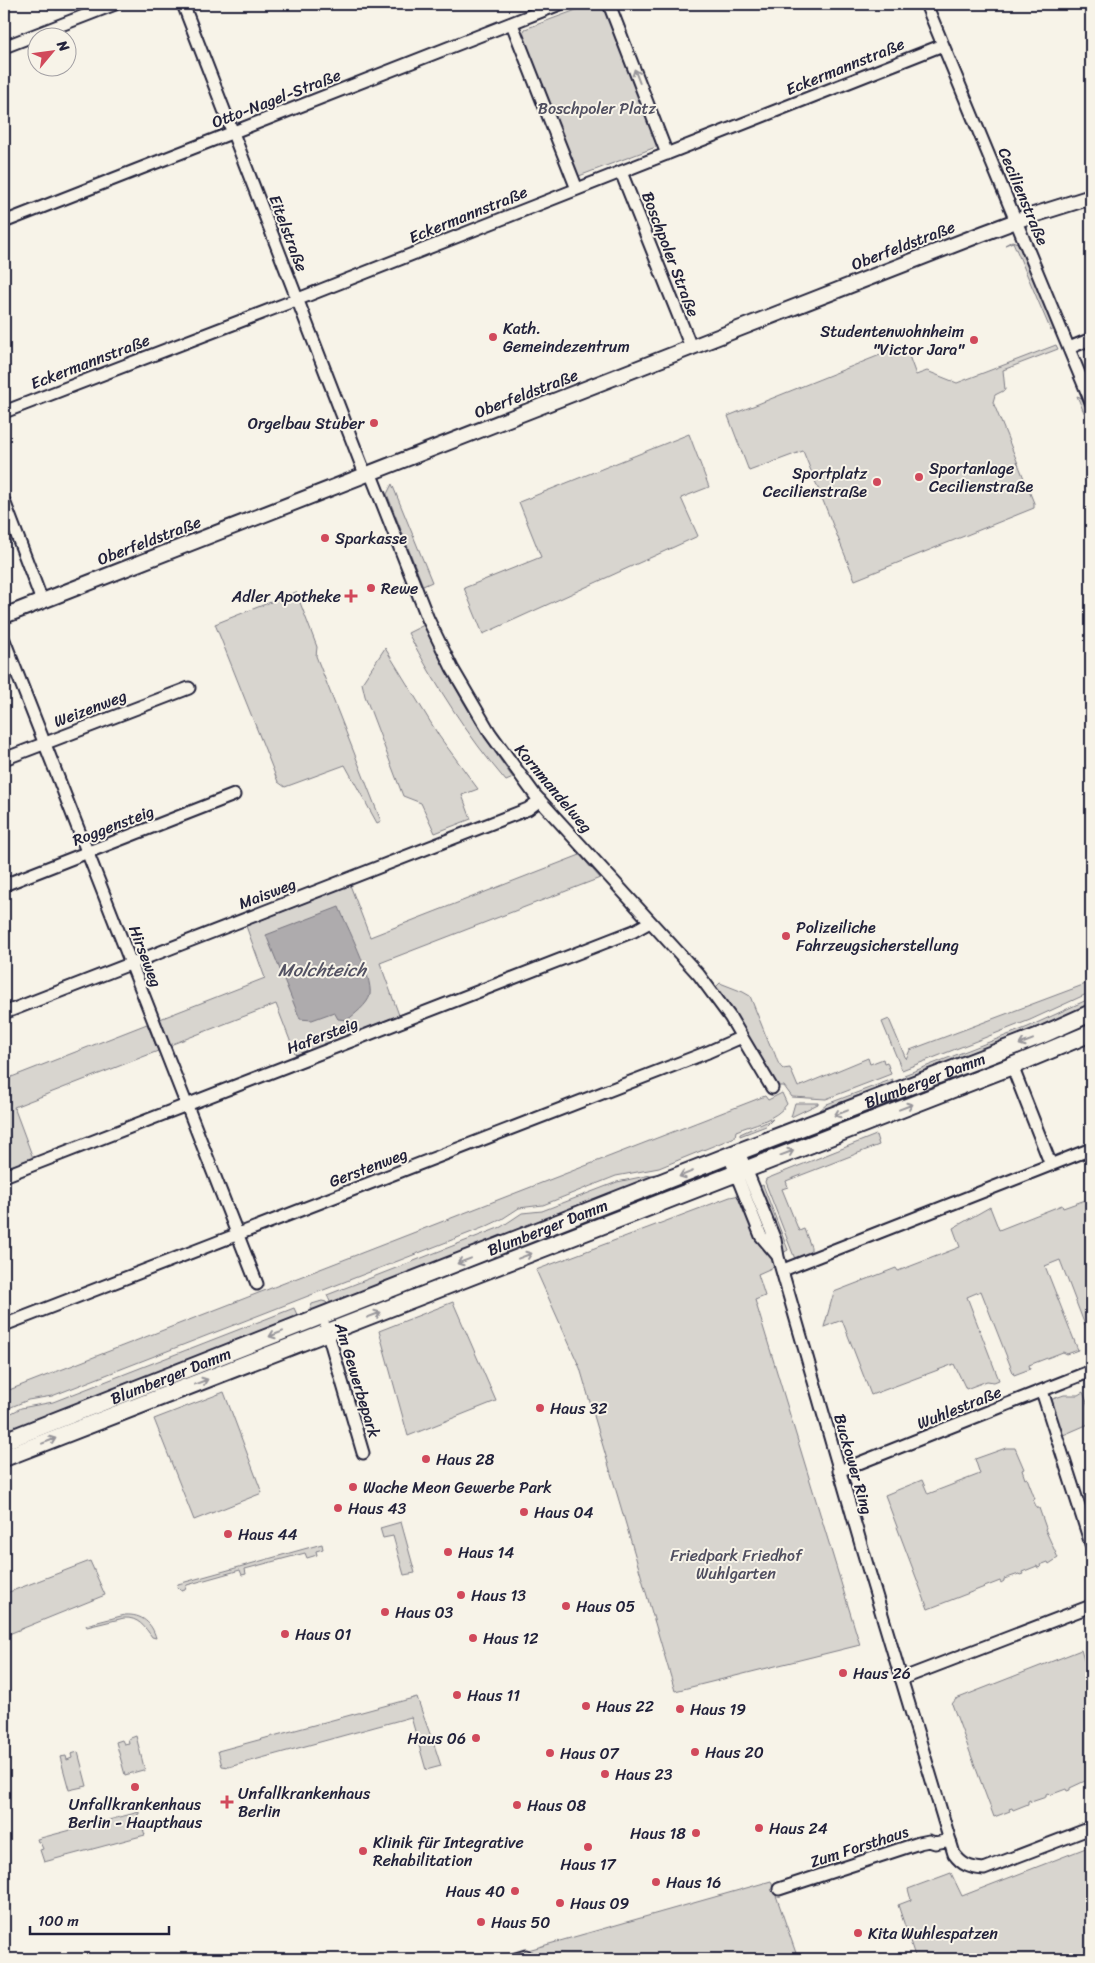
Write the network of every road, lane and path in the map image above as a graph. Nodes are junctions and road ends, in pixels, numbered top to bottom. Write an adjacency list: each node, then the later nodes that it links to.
1 (115, 4): 8 (street)
2 (183, 4): 9 (street, Eitelstraße)
3 (558, 4): 6 (street, Otto-Nagel-Straße)
4 (609, 4): 10 (street, one-way to 4)
5 (926, 4): 7 (street, Cecilienstraße)
6 (512, 24): 9 (street, Otto-Nagel-Straße); 12 (street)
7 (943, 45): 10 (street, Eckermannstraße); 14 (street, Cecilienstraße)
8 (4, 47)
9 (233, 132): 15 (street, Otto-Nagel-Straße); 16 (street, Eitelstraße)
10 (667, 154): 11 (street, Eckermannstraße)
11 (621, 172): 12 (street, Eckermannstraße); 18 (street, Boschpoler Straße)
12 (577, 189): 16 (street, Eckermannstraße)
13 (1091, 197): 14 (street, Oberfeldstraße)
14 (1016, 221): 18 (street, Oberfeldstraße); 19 (street, Cecilienstraße)
15 (4, 222)
16 (298, 299): 21 (street, Eckermannstraße); 22 (street, Eitelstraße)
17 (1091, 339): 19 (street)
18 (691, 347): 22 (street, Oberfeldstraße)
19 (1069, 348): 20 (street, Cecilienstraße)
20 (1091, 402)
21 (4, 412)
22 (368, 473): 24 (street, Oberfeldstraße); 31 (street, Kornmandelweg)
23 (4, 502): 24 (street)
24 (42, 601): 25 (street, Oberfeldstraße)
25 (4, 616)
26 (4, 640): 28 (street, Hirseweg)
27 (189, 688): 28 (street, Weizenweg)
28 (44, 743): 29 (street, Weizenweg); 32 (street, Hirseweg)
29 (4, 759)
30 (234, 795): 32 (street, Roggensteig)
31 (540, 800): 34 (street, Kornmandelweg); 35 (street, Maisweg)
32 (88, 852): 33 (street, Roggensteig); 35 (street, Hirseweg)
33 (4, 885)
34 (650, 922): 39 (street, Kornmandelweg); 42 (street, Hafersteig)
35 (131, 963): 36 (street, Maisweg); 42 (street, Hirseweg)
36 (4, 1013)
37 (1091, 1013): 44 (main road, Blumberger Damm, one-way to 44)
38 (1091, 1033): 40 (main road, Blumberger Damm)
39 (742, 1036): 41 (street, Kornmandelweg); 48 (street, Gerstenweg)
40 (1012, 1066): 45 (street, Blumberger Damm); 46 (main road, Blumberger Damm, one-way to 40)
41 (772, 1088)
42 (186, 1106): 47 (street, Hafersteig); 48 (street, Hirseweg)
43 (1091, 1149): 45 (street)
44 (734, 1154): 46 (street, Buckower Ring); 51 (main road, Blumberger Damm, one-way to 51)
45 (1051, 1165): 49 (street)
46 (741, 1171): 49 (street, Buckower Ring); 53 (main road, Blumberger Damm, one-way to 46)
47 (4, 1176)
48 (237, 1235): 50 (street, Hirseweg); 52 (street, Gerstenweg)
49 (783, 1270): 59 (street, Buckower Ring)
50 (257, 1284)
51 (322, 1316): 53 (street, Am Gewerbepark); 56 (main road, Blumberger Damm, one-way to 56)
52 (4, 1325)
53 (328, 1333): 57 (street, Am Gewerbepark); 58 (main road, Blumberger Damm, one-way to 53)
54 (1091, 1372): 55 (street, Wuhlestraße)
55 (1042, 1391): 59 (street, Wuhlestraße); 60 (street)
56 (4, 1441)
57 (364, 1453)
58 (4, 1458)
59 (839, 1471): 62 (street, Buckower Ring)
60 (1091, 1544)
61 (1091, 1606): 62 (street)
62 (901, 1679): 64 (street, Buckower Ring)
63 (1091, 1828): 64 (street, Buckower Ring)
64 (950, 1840): 65 (street, Zum Forsthaus)
65 (779, 1889)

